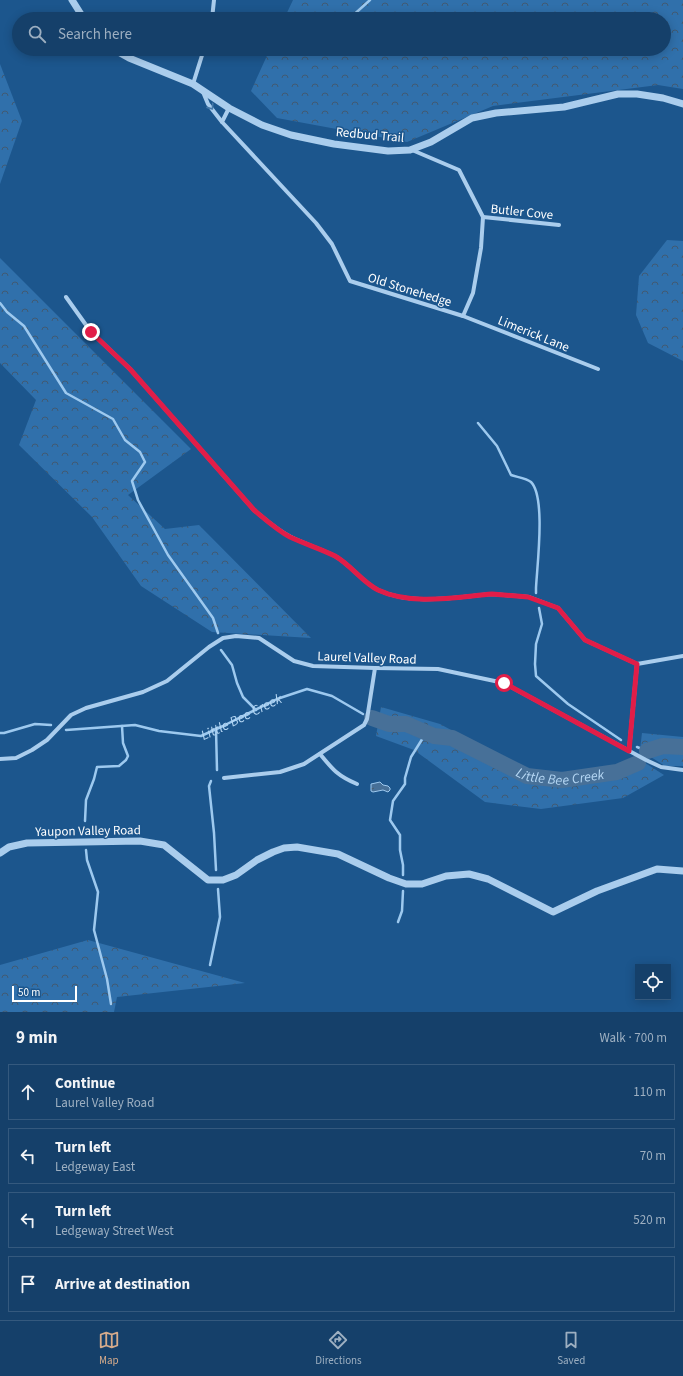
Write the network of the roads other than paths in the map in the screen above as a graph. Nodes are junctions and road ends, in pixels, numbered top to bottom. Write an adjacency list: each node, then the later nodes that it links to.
1 (72, 0): 3 (street)
2 (214, 0): 4 (street)
3 (80, 12)
4 (213, 12)
5 (125, 56): 7 (street, Redbud Trail)
6 (202, 56): 7 (street)
7 (193, 84): 8 (street, Redbud Trail)
8 (203, 90): 10 (street, Redbud Trail); 11 (street, Old Stonehedge, one-way to 11)
9 (683, 104): 12 (street, Redbud Trail)
10 (229, 108): 11 (street); 12 (street, Redbud Trail)
11 (222, 122): 16 (street, Old Stonehedge)
12 (410, 150): 13 (street)
13 (483, 217): 14 (street, Butler Cove); 16 (street, Old Stonehedge)
14 (559, 225)
15 (66, 297): 19 (street)
16 (463, 316): 17 (street, Limerick Lane)
17 (598, 369)
18 (683, 656): 19 (street)
19 (637, 664): 21 (street)
20 (375, 668): 21 (street, Laurel Valley Road); 22 (street); 23 (street, Laurel Valley Road)
21 (629, 751): 24 (street, Laurel Valley Road)
22 (320, 754): 25 (street); 26 (street)
23 (0, 759)
24 (683, 770)
25 (224, 778)
26 (357, 784)
27 (0, 853): 28 (street, Yaupon Valley Road)
28 (683, 871)

